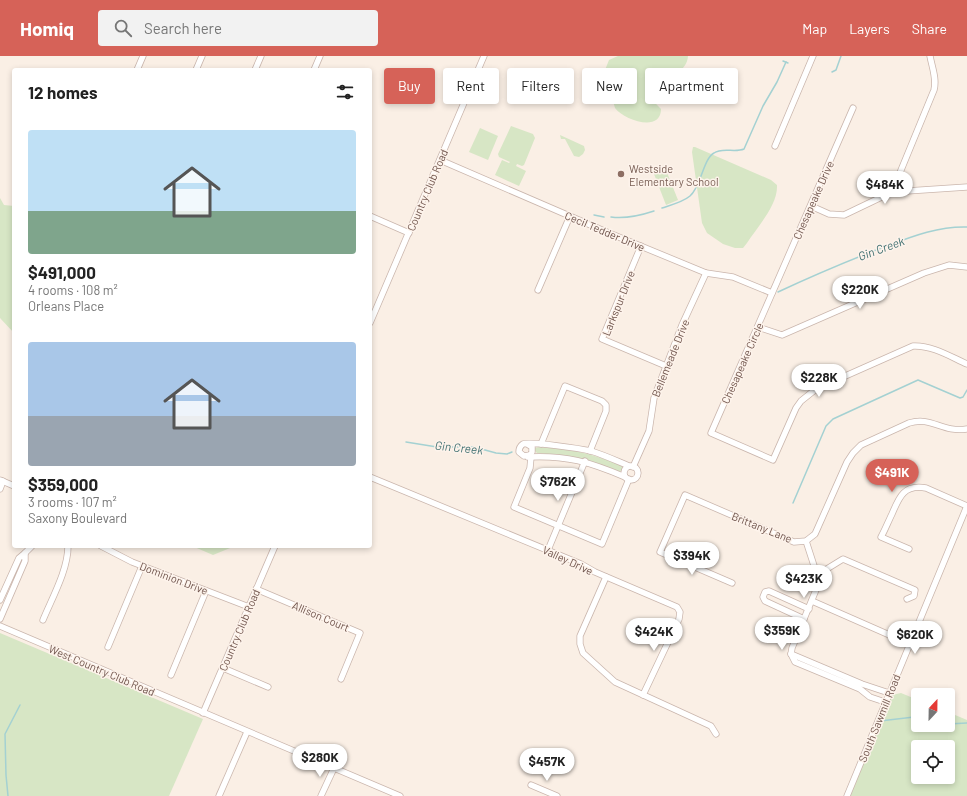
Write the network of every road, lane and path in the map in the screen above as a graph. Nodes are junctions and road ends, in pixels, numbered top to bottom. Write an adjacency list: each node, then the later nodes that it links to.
1 (143, 56): 8 (street)
2 (202, 56): 9 (street)
3 (261, 56): 10 (street)
4 (320, 56): 11 (street)
5 (484, 56): 14 (street, Country Club Road)
6 (813, 56): 13 (street)
7 (930, 56): 16 (street)
8 (138, 68)
9 (197, 68)
10 (256, 68)
11 (315, 68)
12 (853, 108): 17 (street, Chesapeake Drive)
13 (775, 146)
14 (440, 160): 18 (street, Cecil Tedder Drive); 20 (street, Country Club Road)
15 (967, 187): 16 (street)
16 (892, 192): 17 (street)
17 (811, 206): 25 (street, Chesapeake Drive)
18 (570, 216): 21 (street, Cecil Tedder Drive); 24 (street)
19 (372, 217): 20 (street)
20 (409, 233): 26 (street, Country Club Road)
21 (641, 246): 23 (street, Cecil Tedder Drive); 29 (street, Larkspur Drive)
22 (967, 267): 27 (street)
23 (706, 273): 25 (street, Cecil Tedder Drive); 29 (street, Bellemeade Drive)
24 (538, 290)
25 (772, 293): 27 (street, Chesapeake Circle)
26 (372, 311)
27 (758, 327): 28 (street, Chesapeake Circle)
28 (967, 364)
29 (666, 366): 36 (street, Bellemeade Drive)
30 (967, 429): 44 (street, Brittany Lane)
31 (527, 444): 32 (street); 34 (street); 34 (street)
32 (541, 444): 33 (street); 33 (street)
33 (590, 451): 36 (street)
34 (529, 457): 35 (street); 43 (street)
35 (585, 461): 38 (street); 43 (street)
36 (631, 467): 38 (street); 38 (street)
37 (372, 478): 50 (street, Valley Drive)
38 (627, 478): 43 (street)
39 (2, 481): 40 (street); 41 (street)
40 (12, 485)
41 (0, 489)
42 (967, 506): 49 (street); 75 (street, South Sawmill Road)
43 (558, 526): 50 (street)
44 (806, 541): 53 (street); 55 (street, Brittany Lane)
45 (30, 548): 51 (street)
46 (68, 548): 66 (street)
47 (105, 548): 52 (street, Dominion Drive)
48 (274, 548): 56 (street, Country Club Road)
49 (908, 549)
50 (548, 550): 54 (street, Valley Drive)
51 (25, 553): 57 (street); 60 (street)
52 (142, 566): 58 (street, Dominion Drive); 69 (street)
53 (818, 575): 59 (street); 61 (street)
54 (606, 577): 76 (street); 76 (street, Valley Drive)
55 (732, 583)
56 (256, 589): 62 (street, Country Club Road); 73 (street, Allison Court)
57 (12, 591): 64 (street); 67 (street)
58 (206, 591): 62 (street, Dominion Drive); 72 (street)
59 (906, 599)
60 (0, 600)
61 (812, 601): 63 (street); 68 (street)
62 (249, 607): 71 (street, Country Club Road)
63 (809, 609): 65 (street); 65 (street)
64 (0, 619)
65 (804, 619): 70 (street)
66 (43, 620)
67 (0, 626): 78 (street, West Country Club Road)
68 (894, 636)
69 (108, 647)
70 (791, 654): 75 (street); 77 (street)
71 (223, 668): 74 (street); 78 (street, Country Club Road)
72 (172, 675)
73 (341, 679)
74 (268, 687)
75 (889, 693): 77 (street, South Sawmill Road)
76 (643, 695): 80 (street)
77 (886, 702): 87 (street, South Sawmill Road)
78 (204, 714): 79 (street, West Country Club Road)
79 (247, 732): 81 (street, West Country Club Road); 83 (street)
80 (716, 734)
81 (334, 768): 84 (street); 85 (street, West Country Club Road)
82 (531, 785): 86 (street)
83 (219, 796)
84 (321, 796)
85 (400, 796)
86 (557, 796)
87 (847, 796)

